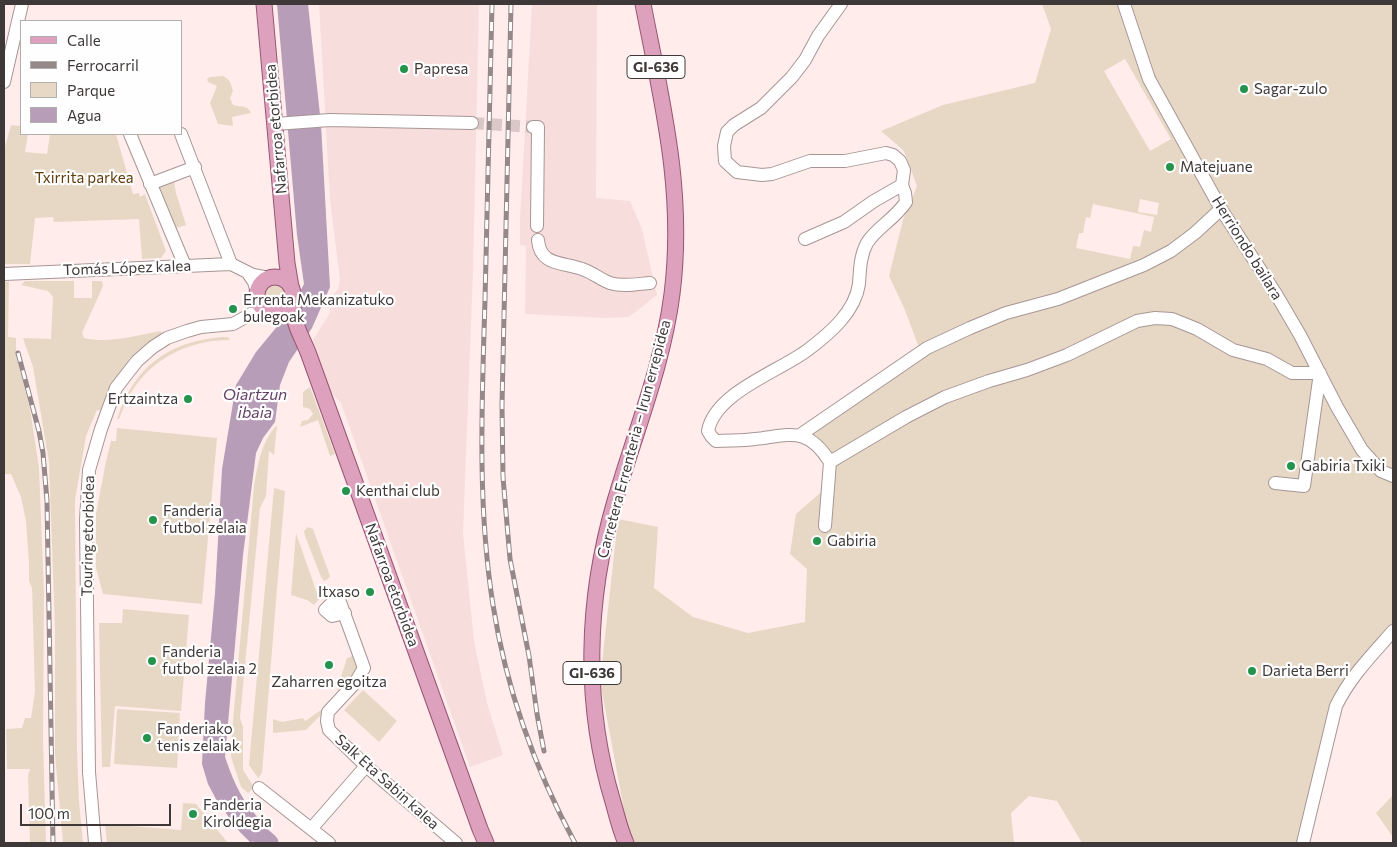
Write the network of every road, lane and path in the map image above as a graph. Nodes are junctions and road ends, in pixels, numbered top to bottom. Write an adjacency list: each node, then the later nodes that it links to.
1 (22, 4): 6 (street)
2 (264, 4): 8 (main road, Nafarroa etorbidea)
3 (643, 4): 46 (main road, Carretera Errenteria – Irun errepidea / GI-636)
4 (841, 4): 14 (street)
5 (1124, 4): 15 (street, Herriondo bailara)
6 (4, 82)
7 (472, 123): 8 (street)
8 (280, 124): 19 (main road, Nafarroa etorbidea)
9 (533, 127): 16 (street)
10 (130, 135): 13 (street)
11 (181, 135): 12 (street)
12 (194, 167): 13 (street); 20 (street)
13 (150, 184): 21 (street)
14 (902, 186): 17 (street); 32 (street)
15 (1221, 209): 31 (street, Herriondo bailara); 32 (street)
16 (538, 226)
17 (805, 239)
18 (538, 240): 25 (street)
19 (287, 255): 24 (main road); 26 (main road, Nafarroa etorbidea)
20 (231, 264): 21 (street, Tomás López kalea); 22 (street)
21 (185, 266): 23 (street, Tomás López kalea)
22 (248, 273): 24 (street); 27 (street)
23 (4, 274)
24 (272, 278): 26 (main road); 27 (main road)
25 (650, 283)
26 (292, 293): 28 (main road); 30 (main road, Nafarroa etorbidea)
27 (257, 295): 28 (main road); 29 (street)
28 (271, 312): 29 (street, Touring etorbidea); 30 (main road, Nafarroa etorbidea)
29 (246, 316): 42 (street, Touring etorbidea)
30 (296, 328): 45 (main road, Nafarroa etorbidea)
31 (1320, 373): 33 (street); 34 (street, Herriondo bailara); 35 (street)
32 (800, 435): 33 (street)
33 (830, 462): 36 (street)
34 (1393, 476)
35 (1275, 483)
36 (825, 526)
37 (344, 613): 39 (street, Salk Eta Sabin kalea)
38 (1393, 631): 47 (street)
39 (366, 766): 41 (street); 44 (street, Salk Eta Sabin kalea)
40 (259, 788): 41 (street)
41 (311, 828): 43 (street)
42 (95, 843)
43 (329, 843)
44 (456, 843)
45 (486, 843)
46 (626, 843)
47 (1303, 843)

